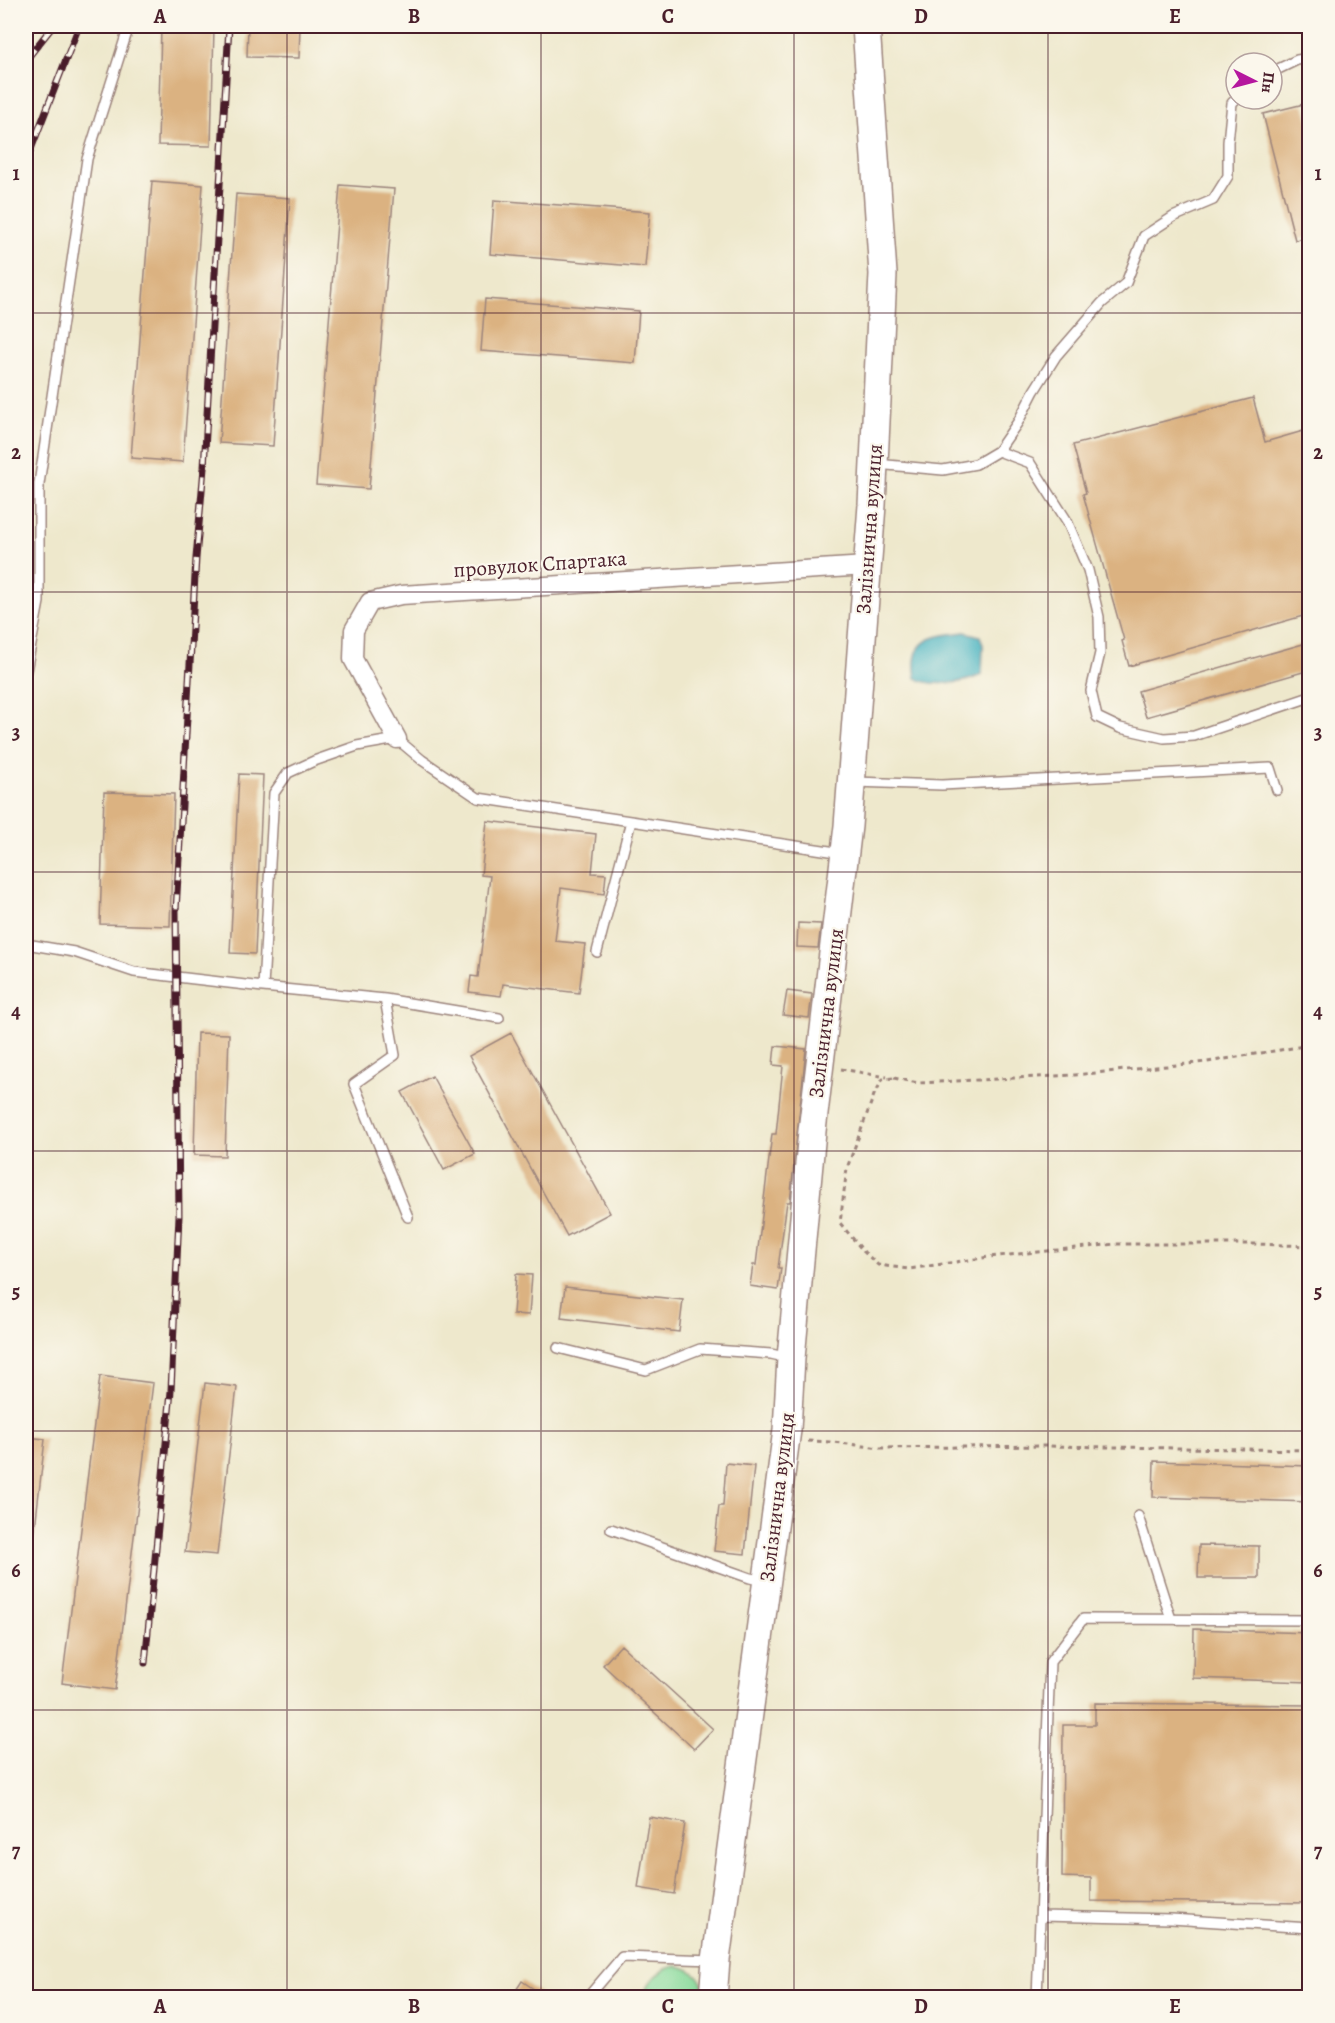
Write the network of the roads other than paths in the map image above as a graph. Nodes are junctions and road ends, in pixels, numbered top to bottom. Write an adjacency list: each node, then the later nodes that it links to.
1 (129, 26): 9 (lane)
2 (866, 26): 7 (street, Залізнична вулиця)
3 (1310, 58): 4 (lane)
4 (1284, 66)
5 (1231, 111): 6 (lane)
6 (998, 451): 7 (lane); 10 (lane)
7 (874, 464): 8 (street, Залізнична вулиця)
8 (867, 566): 11 (street, провулок Спартака); 12 (street, Залізнична вулиця)
9 (26, 671)
10 (1310, 697)
11 (398, 739): 14 (lane); 18 (lane)
12 (851, 782): 13 (lane); 15 (street, Залізнична вулиця)
13 (1277, 790)
14 (631, 821): 15 (lane); 17 (lane)
15 (845, 853): 23 (street, Залізнична вулиця)
16 (26, 945): 18 (lane)
17 (597, 952)
18 (263, 987): 19 (lane)
19 (385, 999): 20 (lane); 21 (lane)
20 (499, 1018)
21 (408, 1217)
22 (558, 1348): 23 (lane)
23 (791, 1358): 26 (street, Залізнична вулиця)
24 (1138, 1516): 27 (lane)
25 (610, 1529): 26 (lane)
26 (766, 1581): 31 (street, Залізнична вулиця)
27 (1171, 1619): 28 (lane); 29 (lane)
28 (1310, 1620)
29 (1041, 1916): 30 (lane); 34 (lane)
30 (1310, 1928)
31 (716, 1960): 32 (lane); 33 (street, Залізнична вулиця)
32 (587, 1998)
33 (713, 1998)
34 (1037, 1998)

